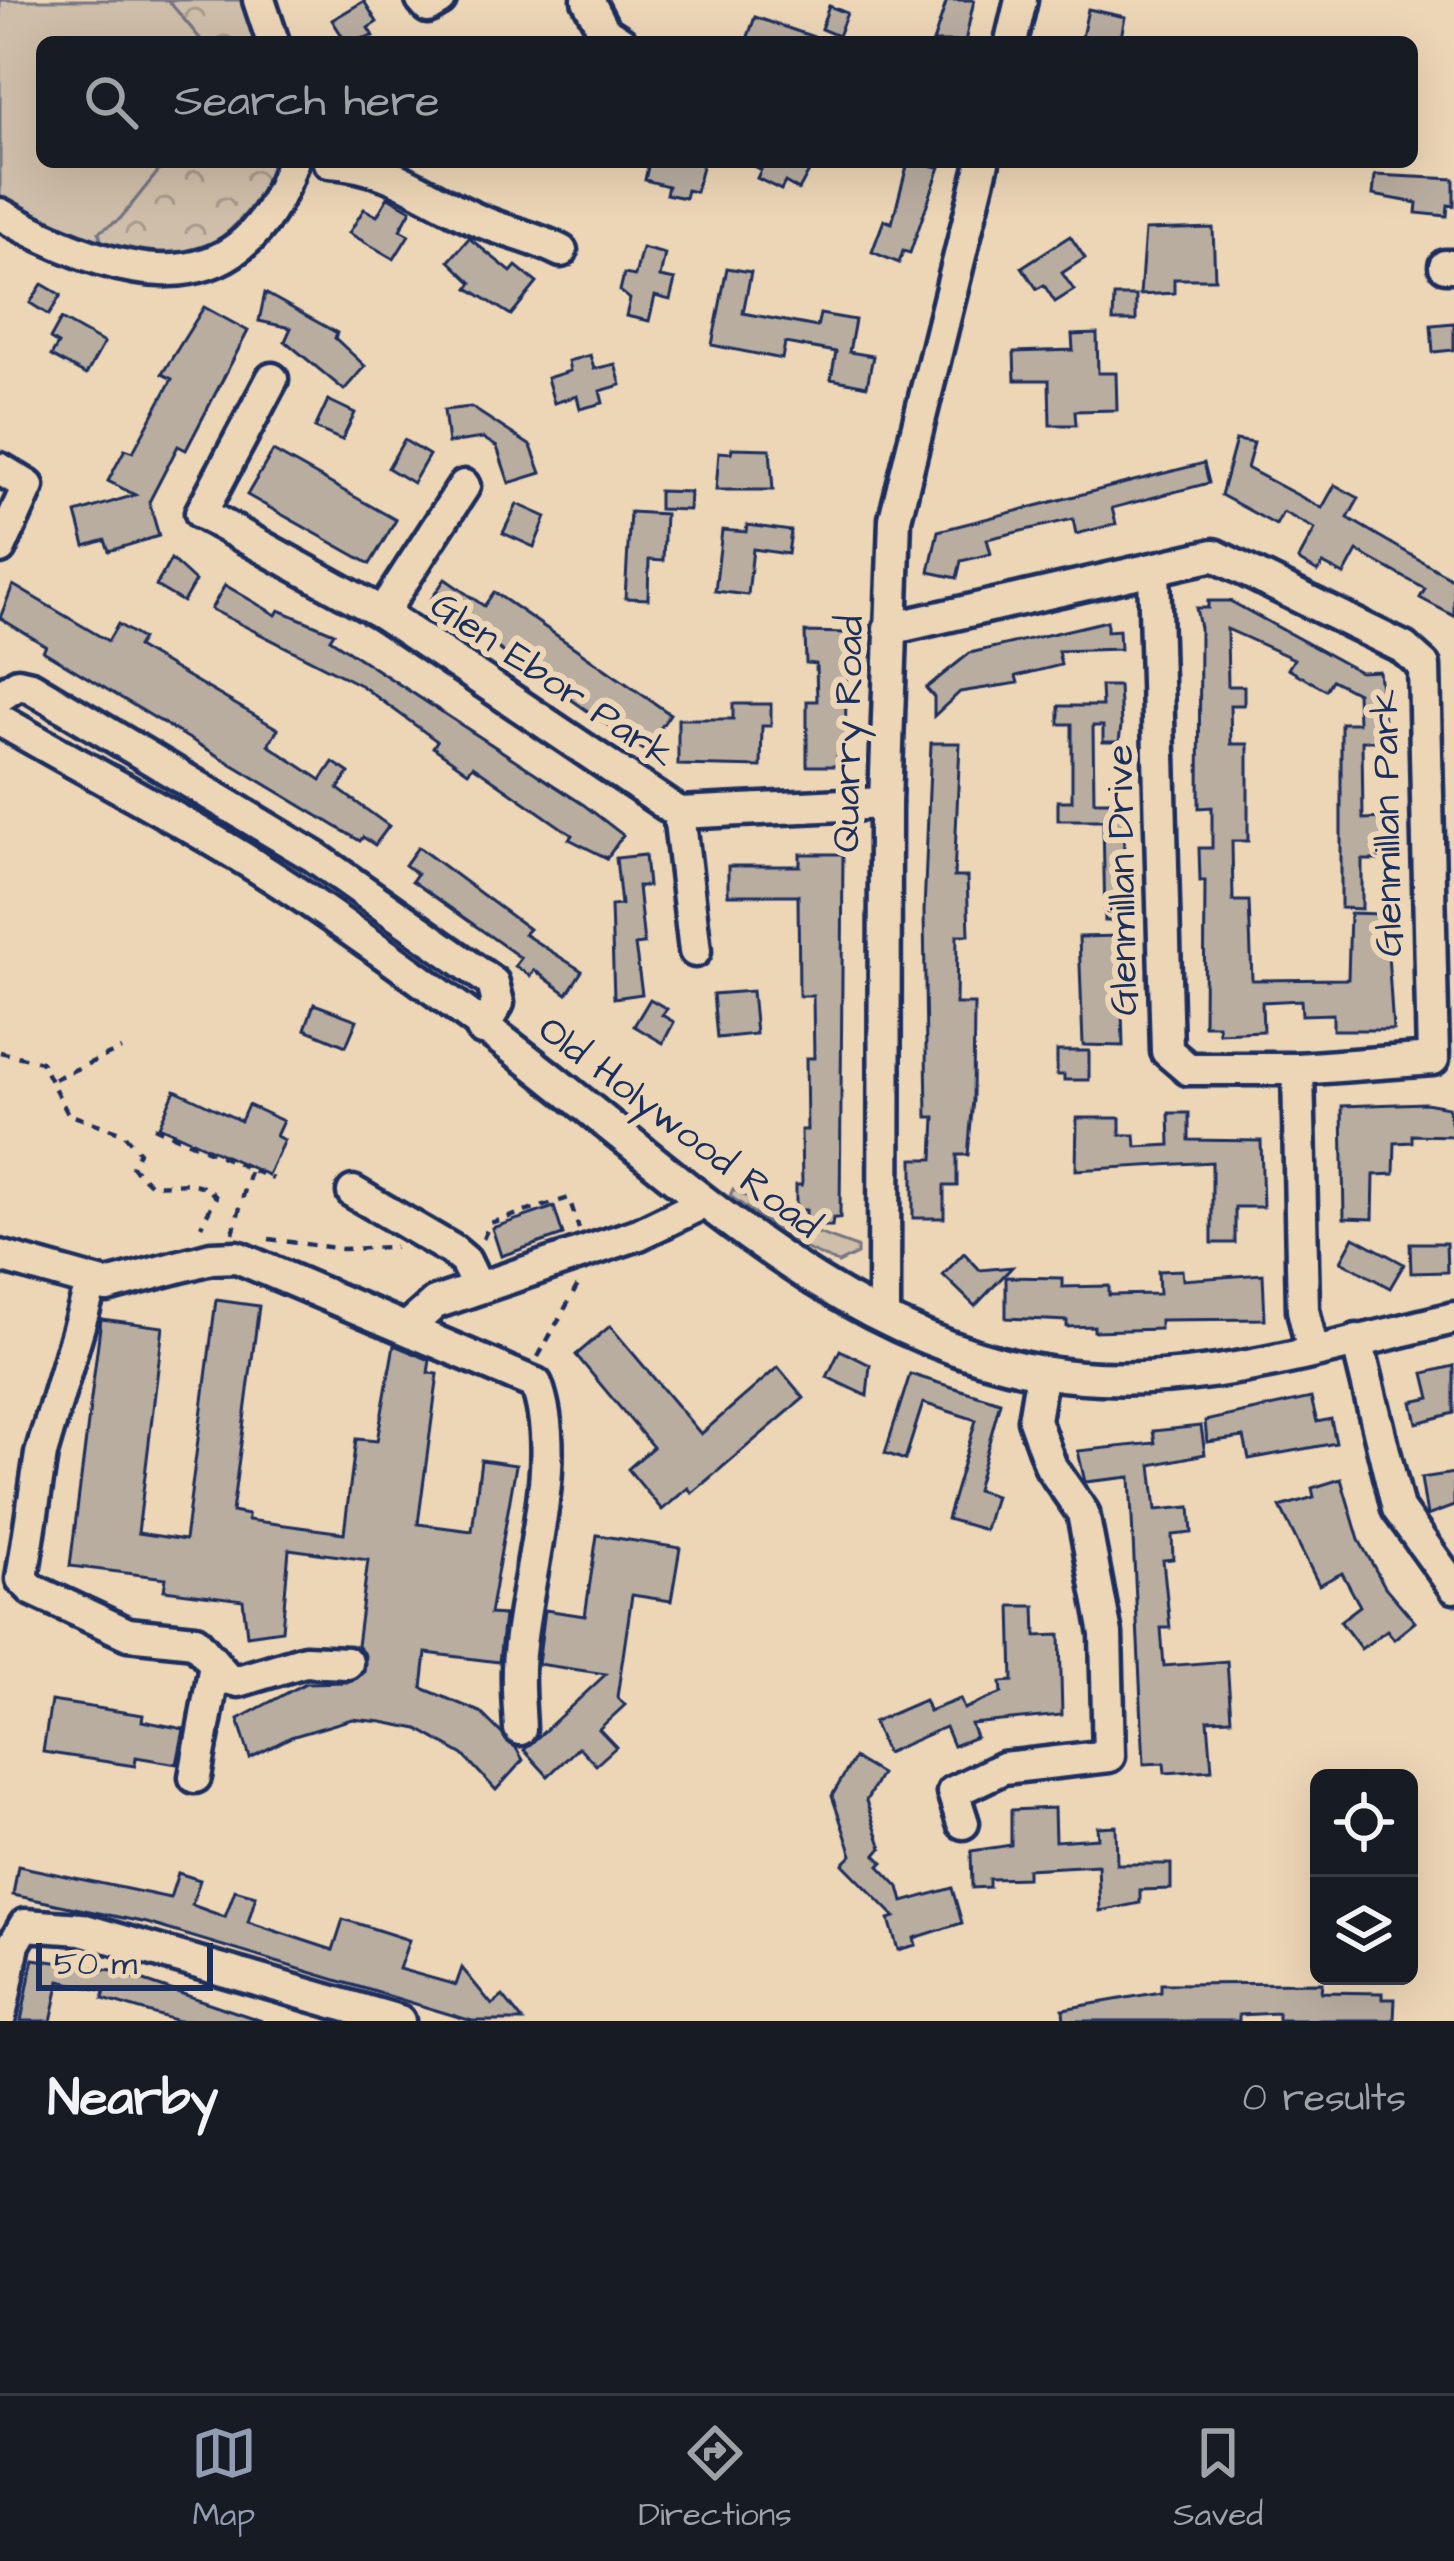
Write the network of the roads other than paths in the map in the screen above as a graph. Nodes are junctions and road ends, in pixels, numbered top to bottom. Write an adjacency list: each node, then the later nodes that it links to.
1 (259, 0): 6 (street)
2 (422, 0): 3 (street)
3 (440, 0)
4 (588, 0): 7 (street)
5 (1021, 0): 8 (street)
6 (270, 36)
7 (611, 36)
8 (1012, 36)
9 (289, 168): 12 (street)
10 (358, 168): 13 (street)
11 (982, 168): 20 (street, Quarry Road)
12 (0, 214)
13 (561, 251)
14 (272, 379): 19 (street, Glen Ebor Park)
15 (0, 470): 17 (street)
16 (464, 486): 19 (street, Glen Ebor Park)
17 (0, 548)
18 (1154, 569): 20 (street, Glenmillan Park); 27 (street, Glenmillan Drive); 27 (street, Glenmillan Park)
19 (382, 614): 24 (street, Glen Ebor Park)
20 (889, 629): 23 (street, Quarry Road)
21 (0, 697): 26 (street, Old Holywood Road)
22 (0, 720): 26 (street, Old Holywood Road)
23 (885, 803): 24 (street, Glen Ebor Park); 33 (street, Quarry Road)
24 (680, 813): 25 (street, Glen Ebor Park)
25 (694, 951)
26 (482, 1029): 29 (street, Old Holywood Road)
27 (1298, 1069): 37 (street)
28 (353, 1192): 31 (street)
29 (703, 1203): 31 (street); 33 (street, Old Holywood Road)
30 (0, 1256): 32 (street)
31 (472, 1276): 35 (street)
32 (91, 1285): 35 (street); 42 (street)
33 (884, 1318): 38 (street, Old Holywood Road)
34 (1454, 1318): 36 (street, Old Holywood Road)
35 (408, 1327): 43 (street)
36 (1358, 1340): 37 (street, Old Holywood Road); 39 (street)
37 (1313, 1352): 38 (street, Old Holywood Road)
38 (1042, 1372): 45 (street)
39 (1442, 1555): 40 (street)
40 (1454, 1587)
41 (347, 1663): 42 (street)
42 (215, 1665): 44 (street)
43 (520, 1729)
44 (195, 1777)
45 (963, 1823)
46 (0, 2017): 47 (street)
47 (399, 2021)

